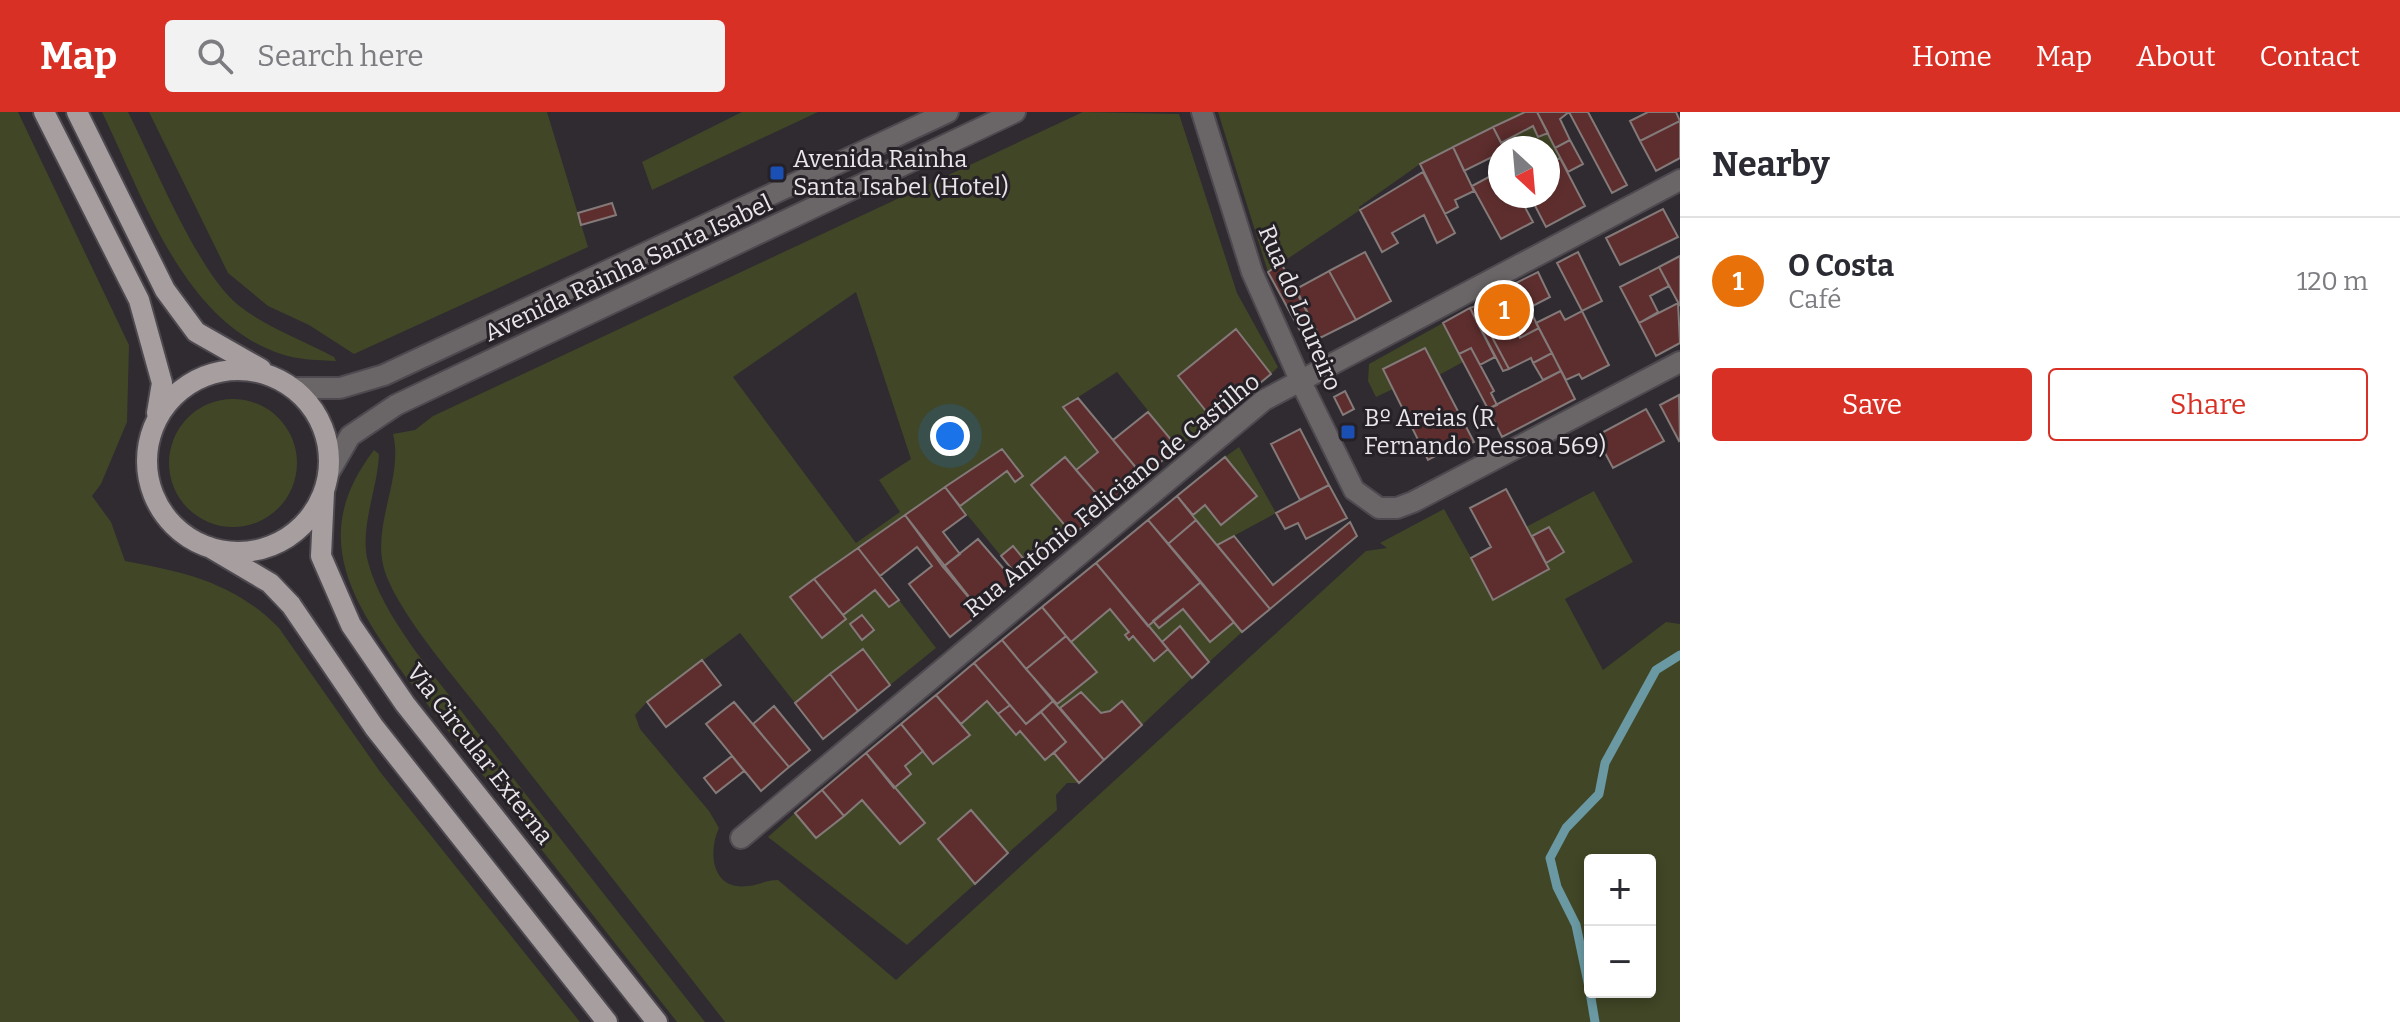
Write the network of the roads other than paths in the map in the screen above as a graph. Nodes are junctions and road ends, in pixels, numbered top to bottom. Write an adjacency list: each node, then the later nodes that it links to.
1 (44, 112): 10 (main road)
2 (77, 112): 9 (main road)
3 (948, 112): 9 (street, Avenida Rainha Santa Isabel)
4 (1015, 112): 11 (street, Avenida Rainha Santa Isabel)
5 (1202, 112): 8 (street, Rua do Loureiro)
6 (1680, 180): 8 (street, Rua António Feliciano de Castilho)
7 (1680, 362): 8 (street, Rua do Loureiro)
8 (1300, 380): 13 (street, Rua António Feliciano de Castilho)
9 (288, 384): 10 (main road); 11 (main road)
10 (155, 423): 12 (main road)
11 (326, 483): 12 (main road); 15 (main road, Via Circular Externa)
12 (209, 547): 14 (main road)
13 (741, 838)
14 (607, 1022)
15 (657, 1022)

